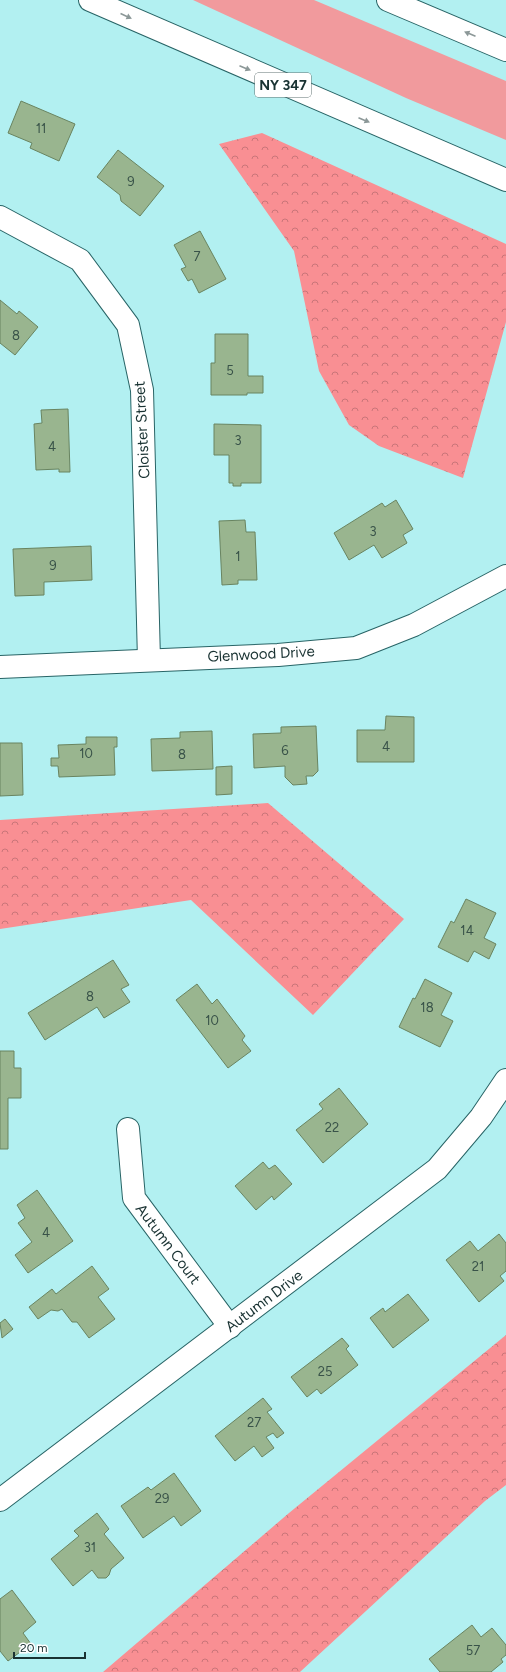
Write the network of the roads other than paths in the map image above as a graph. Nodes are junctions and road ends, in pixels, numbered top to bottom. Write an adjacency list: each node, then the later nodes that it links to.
1 (90, 0): 4 (main road, NY 347, one-way to 4)
2 (388, 0): 3 (main road, one-way to 2)
3 (506, 50)
4 (477, 168): 5 (main road); 6 (main road, NY 347)
5 (506, 175)
6 (506, 180)
7 (0, 217): 9 (main road, Cloister Street)
8 (506, 576): 9 (main road, Glenwood Drive)
9 (149, 660): 10 (main road, Glenwood Drive)
10 (0, 667)
11 (506, 1080): 13 (main road, Autumn Drive)
12 (128, 1129): 13 (main road, Autumn Court)
13 (230, 1327): 14 (main road, Autumn Drive)
14 (0, 1500)

